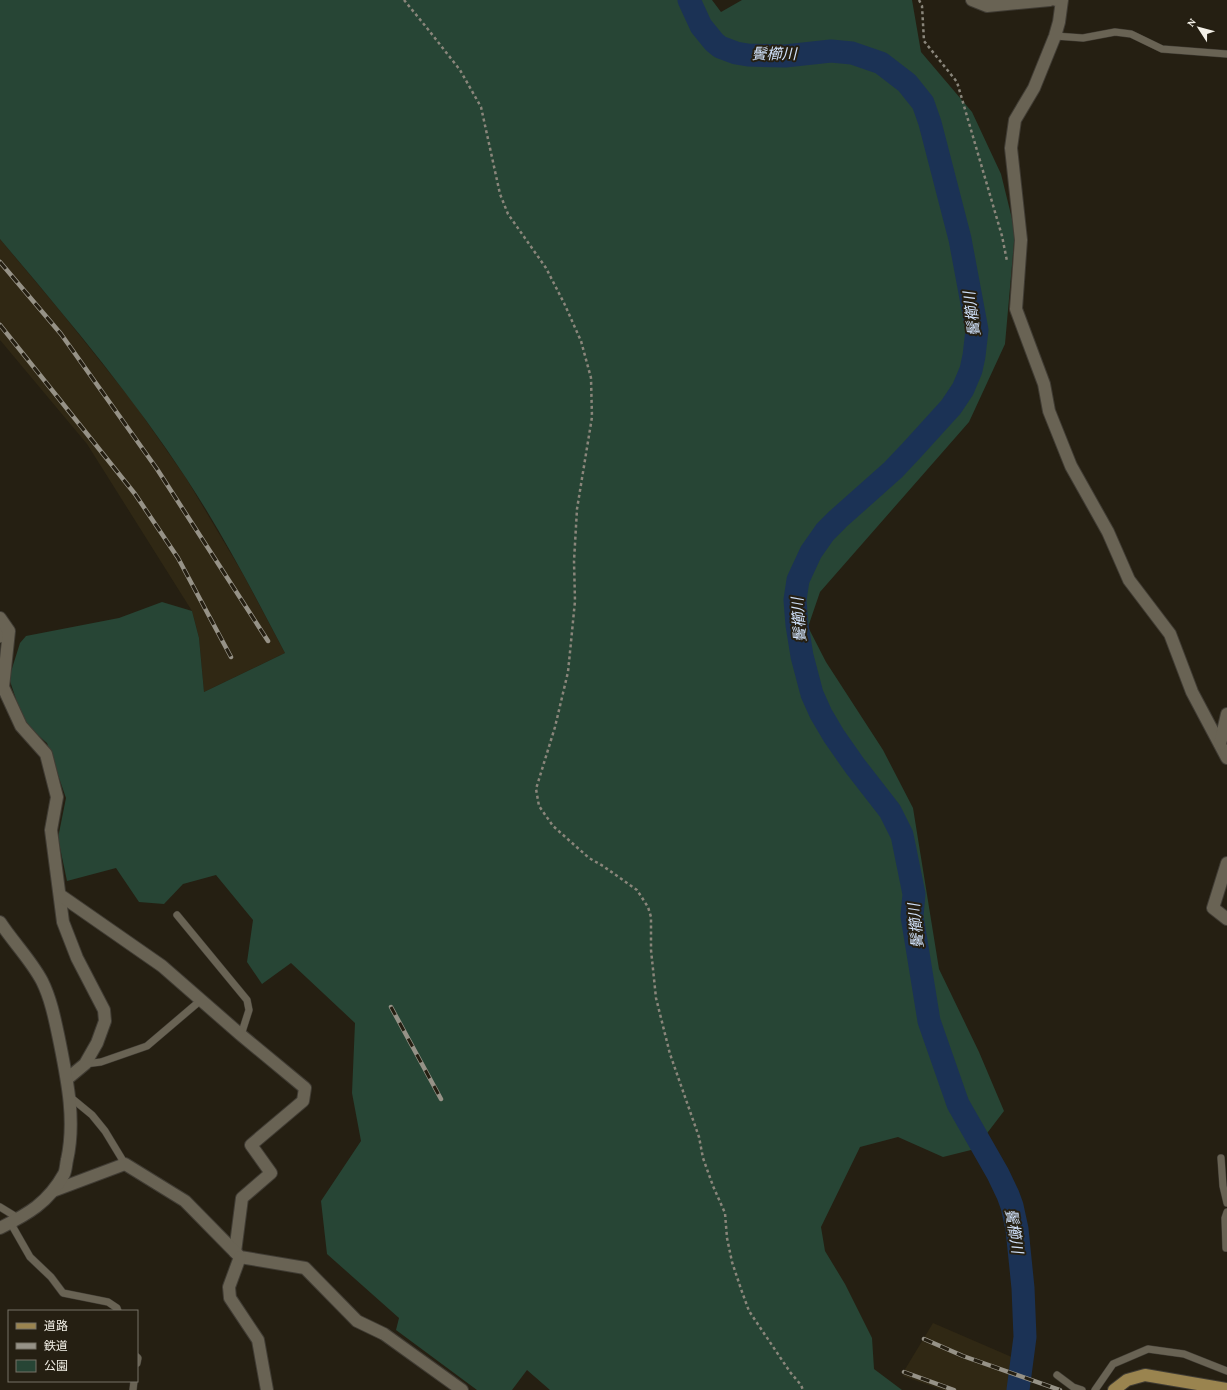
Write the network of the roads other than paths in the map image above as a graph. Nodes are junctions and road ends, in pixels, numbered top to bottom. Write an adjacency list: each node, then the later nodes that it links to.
1 (972, 0): 2 (street)
2 (1050, 0)
3 (1056, 0): 4 (street)
4 (1062, 0): 5 (street)
5 (1055, 36): 6 (lane); 10 (street)
6 (1227, 54)
7 (3, 622): 8 (lane); 13 (street)
8 (0, 639)
9 (1227, 714): 10 (street)
10 (1220, 744): 11 (street)
11 (1227, 758)
12 (1227, 862): 15 (street)
13 (60, 895): 17 (street); 19 (street)
14 (177, 915): 18 (lane)
15 (1227, 920)
16 (0, 922): 20 (street)
17 (201, 1000): 18 (street); 19 (lane)
18 (242, 1035): 30 (street)
19 (85, 1064): 20 (street)
20 (67, 1079): 21 (street)
21 (69, 1096): 23 (lane); 24 (street)
22 (1221, 1158): 25 (lane)
23 (126, 1164): 24 (street); 30 (street)
24 (53, 1191): 28 (street)
25 (1227, 1204)
26 (0, 1207): 28 (lane)
27 (1227, 1212): 29 (lane)
28 (9, 1223): 31 (lane)
29 (1226, 1248)
30 (237, 1254): 35 (street); 36 (street)
31 (118, 1310)
32 (1227, 1371): 38 (lane)
33 (1057, 1375): 37 (lane)
34 (1227, 1389): 39 (main road)
35 (267, 1390)
36 (462, 1390)
37 (1082, 1390)
38 (1095, 1390)
39 (1114, 1390)

